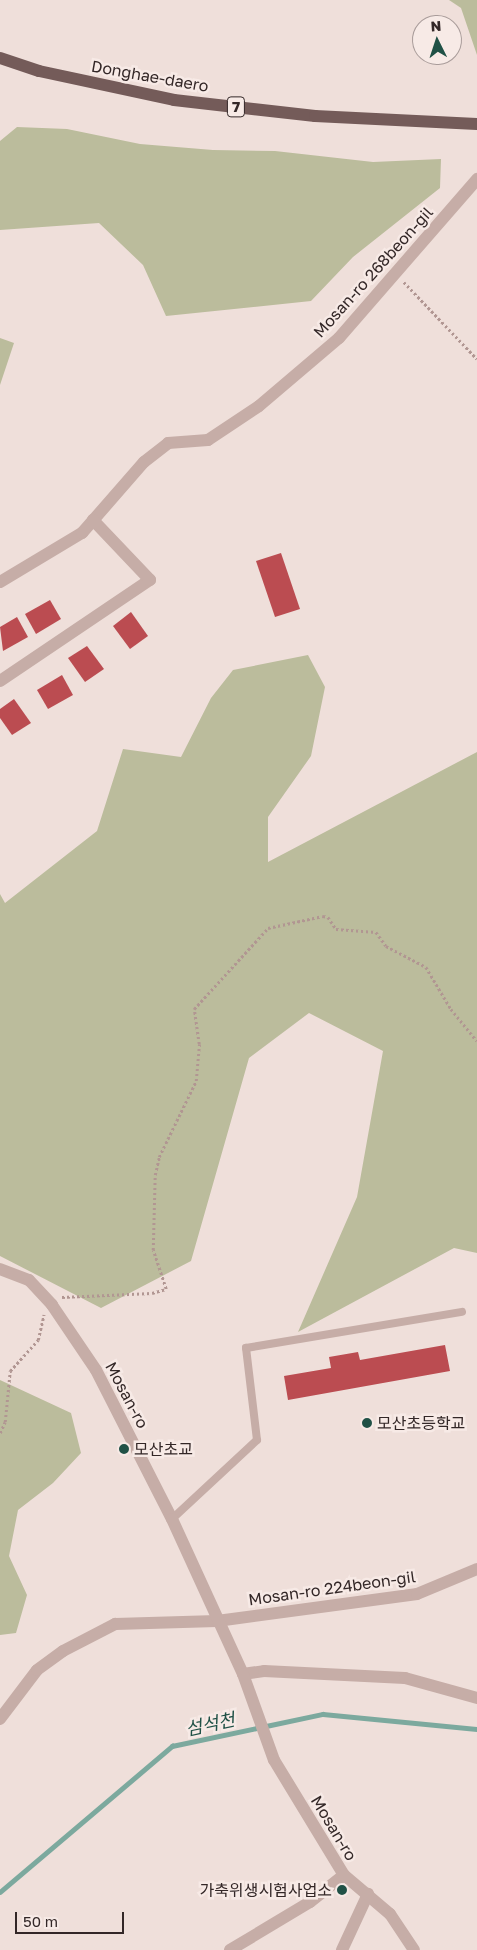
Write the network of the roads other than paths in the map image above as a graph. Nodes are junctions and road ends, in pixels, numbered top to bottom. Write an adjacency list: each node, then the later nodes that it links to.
1 (0, 58): 2 (main road, Donghae-daero / 7)
2 (477, 124)
3 (477, 179): 4 (street, Mosan-ro 268beon-gil)
4 (93, 520): 5 (street, Mosan-ro 268beon-gil); 6 (street)
5 (0, 582)
6 (0, 681)
7 (0, 1269): 9 (street, Mosan-ro)
8 (462, 1312): 9 (lane)
9 (172, 1519): 11 (street, Mosan-ro)
10 (477, 1569): 11 (street, Mosan-ro 224beon-gil)
11 (217, 1621): 12 (street, Mosan-ro); 14 (street, Mosan-ro 224beon-gil)
12 (243, 1674): 13 (street); 15 (street, Mosan-ro)
13 (477, 1698)
14 (0, 1720)
15 (344, 1875): 16 (street, Mosan-ro); 17 (street)
16 (368, 1894): 18 (street); 19 (street, Mosan-ro)
17 (230, 1950)
18 (342, 1950)
19 (414, 1950)

